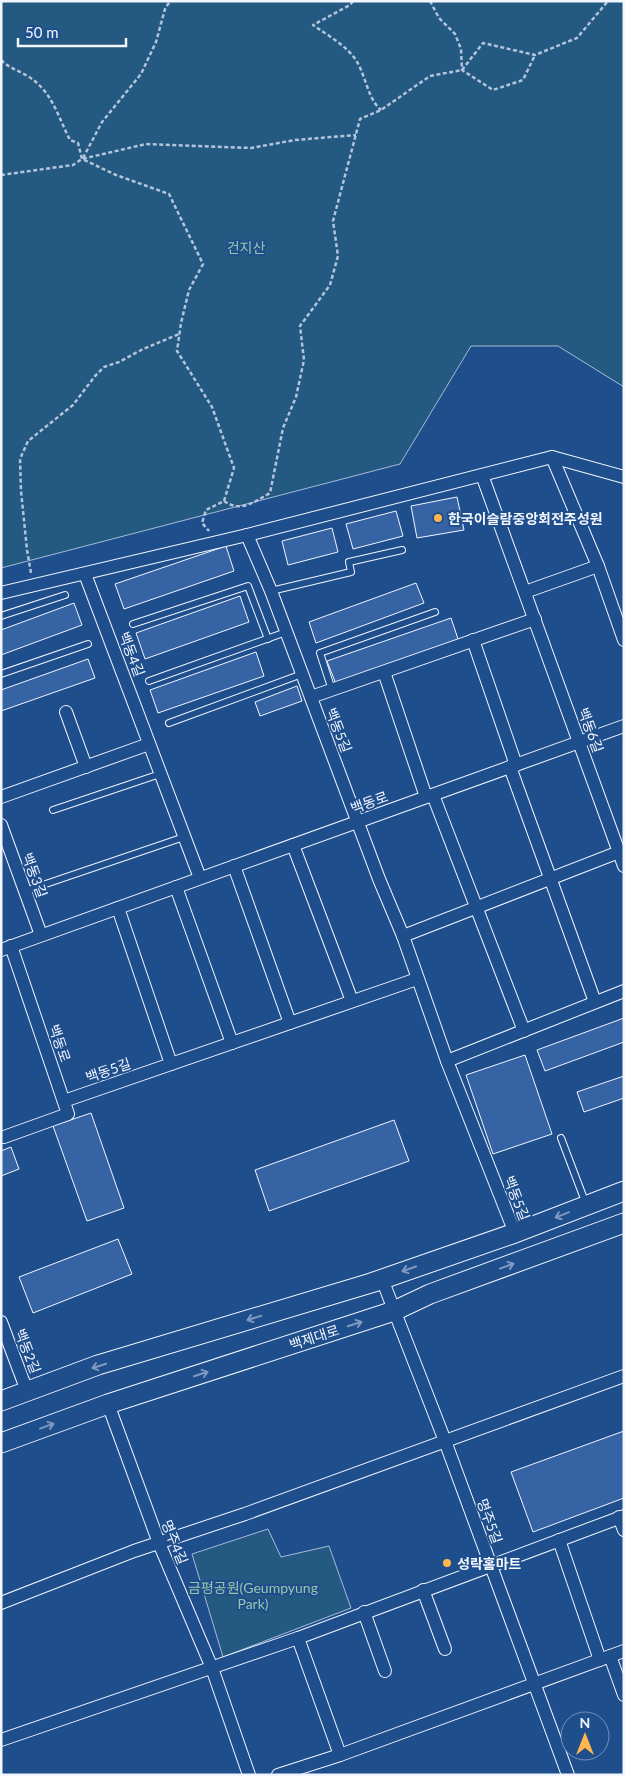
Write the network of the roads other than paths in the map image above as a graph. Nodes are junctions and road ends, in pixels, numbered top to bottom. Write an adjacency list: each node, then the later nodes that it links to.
1 (552, 457): 2 (street); 3 (street); 6 (street)
2 (482, 475): 4 (street); 10 (street, 백동6길)
3 (624, 477)
4 (247, 535): 7 (street); 8 (street, 백동5길)
5 (402, 550): 8 (lane)
6 (598, 566): 10 (street); 14 (street)
7 (86, 574): 9 (street); 32 (street, 백동4길)
8 (271, 591): 17 (street, 백동5길)
9 (1, 592)
10 (525, 592): 15 (street, 백동6길)
11 (65, 595): 13 (lane)
12 (435, 612): 26 (lane)
13 (1, 616)
14 (620, 618): 20 (street)
15 (535, 619): 19 (street); 31 (street, 백동6길)
16 (133, 624): 18 (lane)
17 (286, 632): 18 (lane); 24 (street, 백동5길)
18 (268, 638): 25 (lane)
19 (473, 640): 22 (street); 33 (street)
20 (624, 640)
21 (88, 644): 23 (lane)
22 (384, 672): 26 (street); 36 (street)
23 (1, 674)
24 (302, 674): 27 (street, 백동5길); 29 (lane)
25 (149, 681)
26 (332, 690): 27 (street)
27 (311, 697): 39 (street, 백동5길)
28 (66, 712): 34 (street)
29 (169, 723)
30 (624, 726): 31 (street, 백동로)
31 (579, 742): 33 (street, 백동로); 43 (street, 백동6길)
32 (150, 744): 34 (street); 35 (street, 백동4길)
33 (513, 766): 36 (street, 백동로); 47 (street)
34 (86, 767): 37 (street)
35 (160, 774): 38 (lane); 41 (street, 백동4길)
36 (429, 796): 39 (street, 백동로); 51 (street)
37 (1, 797)
38 (53, 810)
39 (358, 822): 42 (street, 백동로); 53 (street, 백동5길)
40 (1, 825): 49 (street, 백동3길)
41 (184, 837): 46 (street, 백동4길); 49 (lane)
42 (293, 845): 44 (street, 백동로); 57 (street)
43 (619, 852): 45 (street, 백동6길); 47 (street)
44 (234, 866): 46 (street, 백동로); 59 (street)
45 (624, 866)
46 (200, 878): 48 (street, 백동로)
47 (550, 879): 51 (street); 58 (street)
48 (176, 887): 50 (street, 백동로); 61 (street)
49 (25, 891): 52 (street, 백동3길)
50 (118, 908): 52 (street, 백동로); 63 (street)
51 (476, 908): 53 (street); 60 (street)
52 (40, 935): 54 (street, 백동로)
53 (403, 936): 55 (street, 백동5길)
54 (6, 948): 64 (street, 백동로)
55 (417, 979): 57 (street, 백동5길); 62 (street, 백동5길)
56 (624, 991): 58 (street)
57 (352, 1001): 59 (street, 백동5길)
58 (595, 1002): 60 (street)
59 (290, 1023): 61 (street, 백동5길)
60 (524, 1031): 62 (street)
61 (232, 1043): 63 (street, 백동5길)
62 (448, 1061): 70 (street, 백동5길)
63 (171, 1064): 64 (street, 백동5길)
64 (64, 1101): 65 (street)
65 (2, 1135)
66 (561, 1138): 68 (lane)
67 (624, 1190): 68 (street)
68 (586, 1205): 70 (street, one-way to 70)
69 (624, 1223): 72 (street, 백제대로, one-way to 69)
70 (515, 1233): 71 (street, one-way to 71)
71 (382, 1279): 72 (street, 명주5길); 75 (street, one-way to 75)
72 (394, 1311): 77 (street, 백제대로, one-way to 72); 78 (street, 명주5길)
73 (1, 1322): 75 (street, 백동2길)
74 (624, 1376): 78 (street)
75 (27, 1391): 76 (street)
76 (1, 1401)
77 (108, 1404): 79 (street, 백제대로, one-way to 77); 82 (street, 명주4길)
78 (445, 1441): 82 (street); 83 (street, 명주5길)
79 (1, 1444)
80 (622, 1521): 81 (street)
81 (558, 1540): 83 (street); 90 (street)
82 (159, 1543): 85 (street); 91 (street, 명주4길)
83 (490, 1565): 84 (street); 93 (street, 명주5길)
84 (423, 1590): 86 (street); 88 (street)
85 (1, 1603)
86 (364, 1612): 87 (street); 92 (street)
87 (298, 1638): 91 (street); 96 (street)
88 (445, 1649)
89 (624, 1651): 90 (street)
90 (605, 1658): 93 (street); 94 (street)
91 (212, 1668): 95 (street); 97 (street, 명주4길)
92 (385, 1671)
93 (534, 1684): 96 (street); 99 (street, 명주5길)
94 (624, 1695)
95 (1, 1740)
96 (340, 1755): 98 (street)
97 (249, 1775)
98 (278, 1775)
99 (568, 1775)

